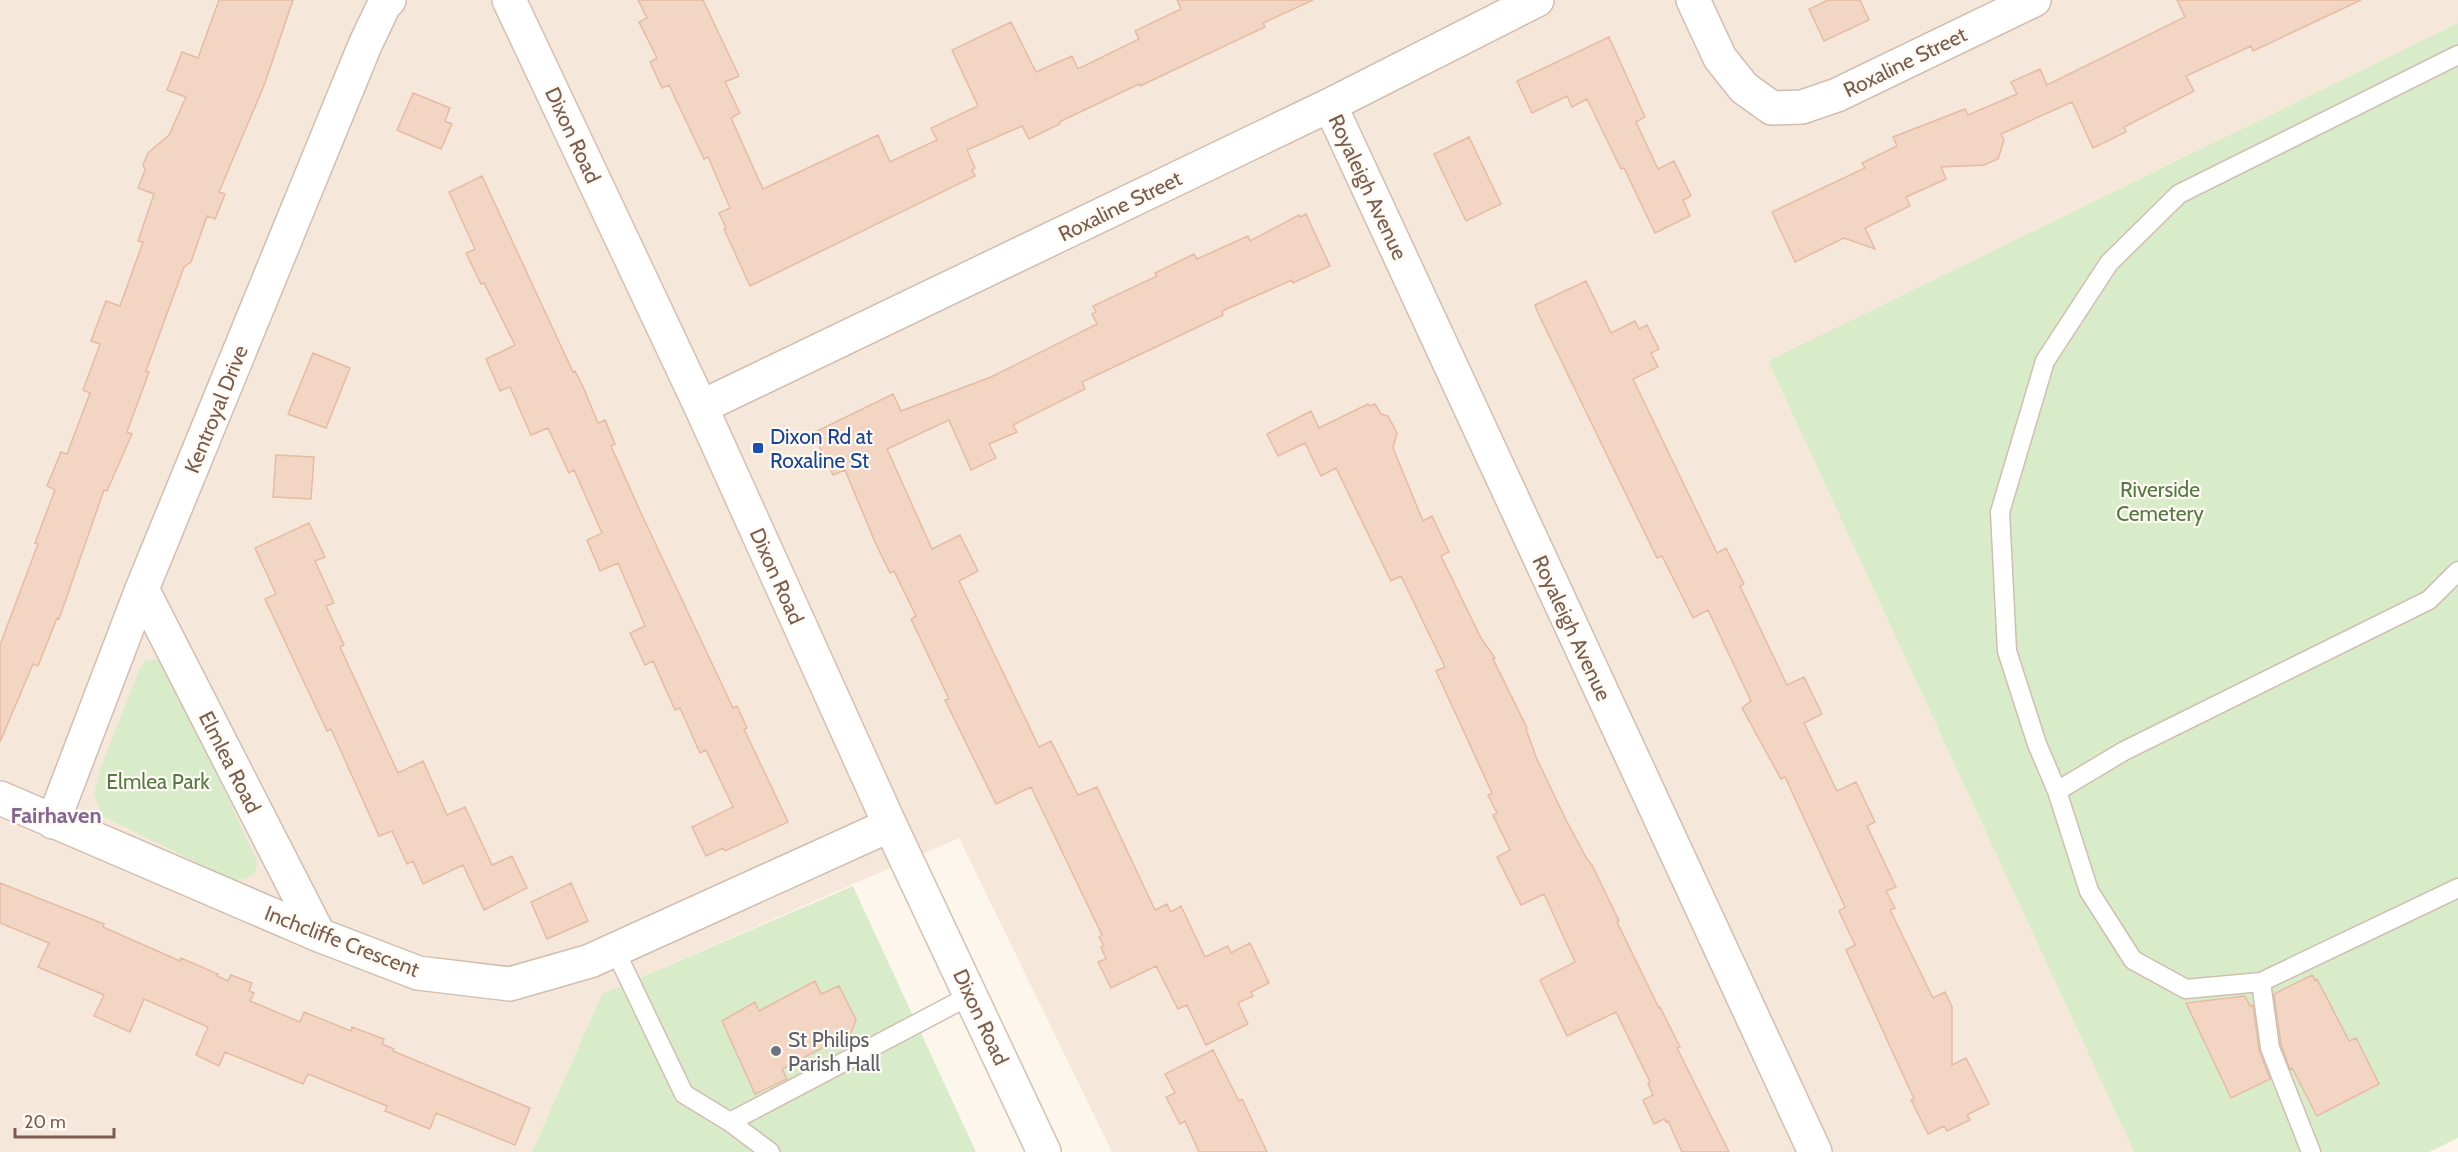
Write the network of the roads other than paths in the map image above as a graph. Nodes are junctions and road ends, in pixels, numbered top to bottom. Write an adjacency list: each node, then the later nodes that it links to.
1 (389, 0): 10 (street, Kentroyal Drive)
2 (509, 0): 8 (street, Dixon Road)
3 (1537, 0): 7 (street, Roxaline Street)
4 (1693, 0): 5 (street, Roxaline Street)
5 (2034, 0)
6 (2458, 55): 11 (lane)
7 (1330, 105): 8 (street, Roxaline Street); 23 (street, Royaleigh Avenue)
8 (701, 407): 14 (street, Dixon Road)
9 (2458, 571): 11 (lane)
10 (142, 589): 13 (street, Kentroyal Drive); 16 (street, Elmlea Road)
11 (2057, 791): 18 (lane)
12 (0, 798): 13 (street, Inchcliffe Crescent)
13 (52, 822): 16 (street, Inchcliffe Crescent)
14 (890, 825): 17 (street, Inchcliffe Crescent); 19 (street, Dixon Road)
15 (2458, 888): 18 (lane)
16 (319, 935): 17 (street, Inchcliffe Crescent)
17 (615, 950): 20 (lane)
18 (2261, 982): 24 (lane)
19 (971, 995): 20 (lane); 22 (street, Dixon Road)
20 (730, 1122): 21 (lane)
21 (770, 1152)
22 (1044, 1152)
23 (1815, 1152)
24 (2311, 1152)

